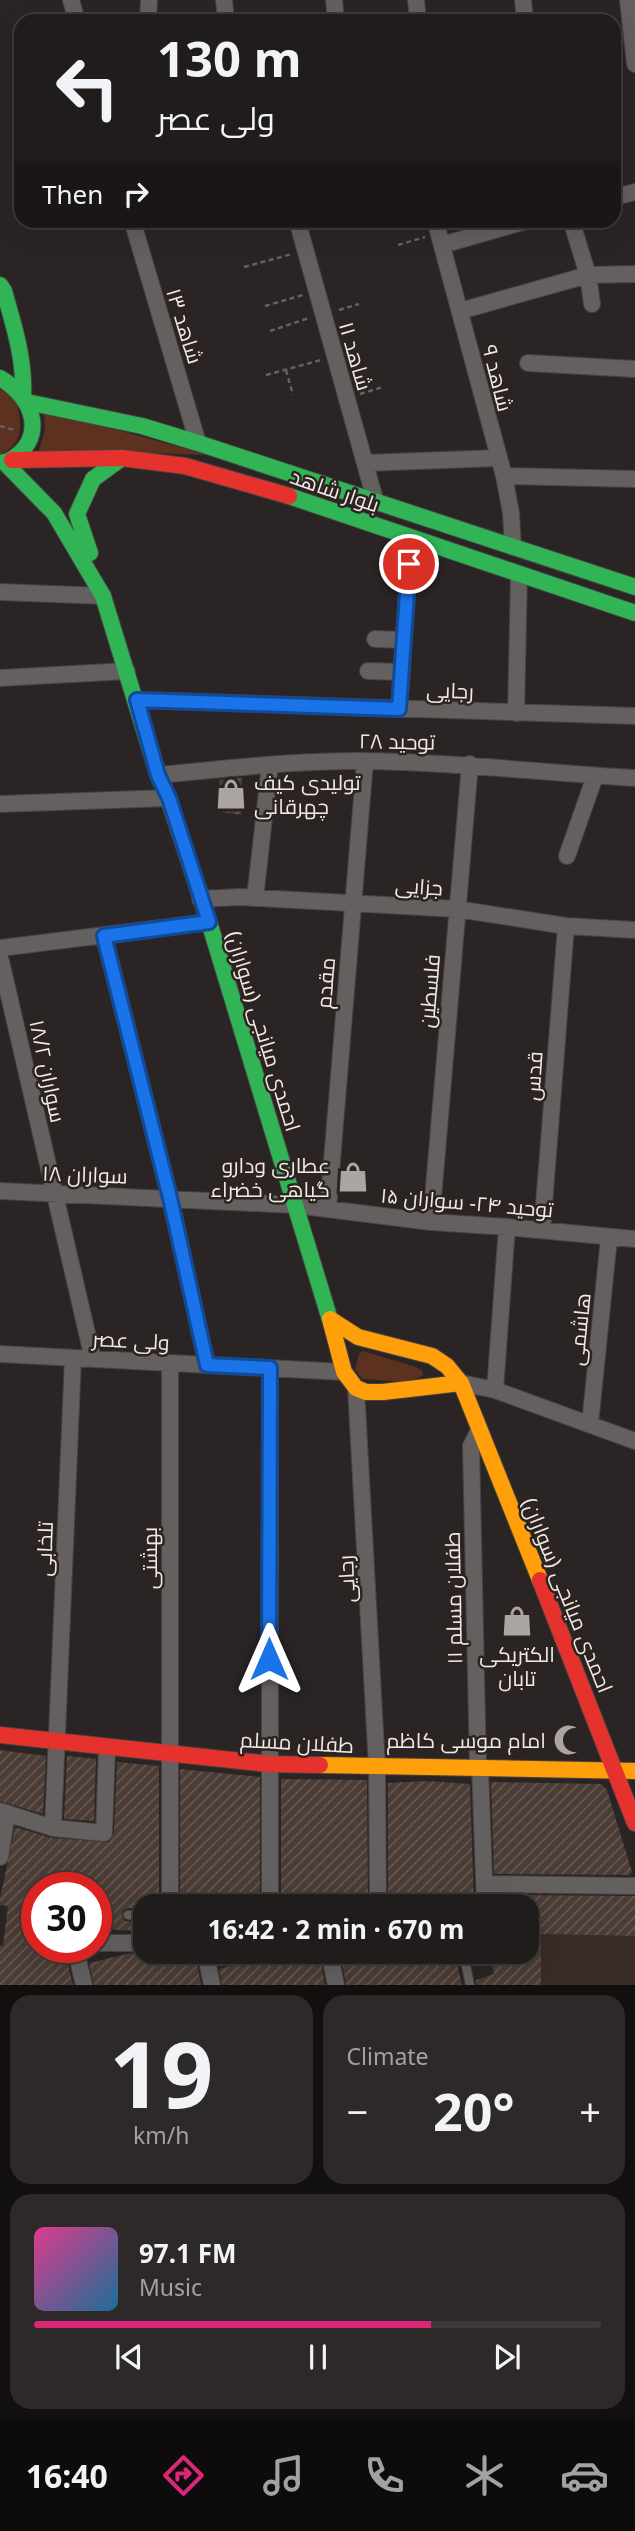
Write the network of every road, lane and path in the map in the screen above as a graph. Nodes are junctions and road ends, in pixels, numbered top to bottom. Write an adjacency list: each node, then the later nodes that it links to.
1 (628, 0): 2 (street)
2 (635, 64)
3 (134, 228): 31 (street, شاهد ۱۳)
4 (299, 228): 9 (street, شاهد ۱۱)
5 (474, 228): 7 (street)
6 (573, 228): 12 (street)
7 (439, 233): 8 (path); 18 (street, شاهد ۹)
8 (398, 245)
9 (305, 251): 10 (path); 14 (street, شاهد ۱۱)
10 (244, 267)
11 (635, 274): 12 (street)
12 (588, 275): 16 (street); 18 (street)
13 (0, 285): 30 (street)
14 (316, 291): 17 (path); 19 (street, شاهد ۱۱)
15 (359, 304): 19 (path)
16 (592, 304)
17 (265, 306)
18 (460, 312): 33 (street, شاهد ۹)
19 (323, 314): 20 (path); 21 (street, شاهد ۱۱)
20 (270, 331)
21 (335, 356): 24 (path); 29 (street, شاهد ۱۱)
22 (528, 363): 23 (street)
23 (635, 369)
24 (286, 370): 25 (path); 28 (path)
25 (266, 375)
26 (0, 379): 30 (street)
27 (383, 387): 29 (path)
28 (293, 395)
29 (346, 398): 35 (street, شاهد ۱۱)
30 (25, 399): 31 (street, بلوار شاهد); 34 (street)
31 (198, 443): 38 (street, بلوار شاهد)
32 (122, 458): 34 (street, بلوار شاهد); 39 (street, بلوار شاهد); 44 (street)
33 (498, 458): 35 (street); 36 (street, شاهد ۹)
34 (5, 462): 44 (street, احمدی میانجی (سواران))
35 (365, 463): 38 (street, شاهد ۱۱)
36 (503, 476): 37 (street); 40 (street, شاهد ۹)
37 (635, 479)
38 (376, 503): 40 (street, بلوار شاهد)
39 (411, 538): 41 (street, بلوار شاهد); 47 (street)
40 (513, 547): 42 (street, بلوار شاهد)
41 (519, 575): 45 (street, بلوار شاهد); 54 (street)
42 (635, 587)
43 (0, 592): 44 (street)
44 (103, 596): 48 (street, احمدی میانجی (سواران))
45 (635, 613)
46 (375, 639): 47 (street)
47 (403, 640): 50 (street)
48 (127, 671): 51 (street); 52 (street, احمدی میانجی (سواران))
49 (368, 671): 50 (street)
50 (401, 672): 53 (street)
51 (0, 678)
52 (137, 700): 53 (street, رجایی); 59 (street, احمدی میانجی (سواران))
53 (399, 709): 54 (street, رجایی)
54 (516, 713): 55 (street, رجایی)
55 (635, 716)
56 (365, 761): 57 (street, توحید ۲۸); 58 (street, توحید ۲۸); 67 (street, مقدم)
57 (470, 764): 60 (street, توحید ۲۸); 68 (street, فلسطین)
58 (270, 765): 59 (street, توحید ۲۸); 65 (street)
59 (158, 775): 62 (street, احمدی میانجی (سواران))
60 (595, 776): 61 (street, توحید ۲۸); 64 (street)
61 (635, 778)
62 (169, 798): 63 (street); 66 (street, احمدی میانجی (سواران))
63 (0, 804)
64 (567, 856)
65 (255, 898): 66 (street, جزایی); 67 (street, جزایی)
66 (200, 899): 69 (street, احمدی میانجی (سواران))
67 (353, 902): 68 (street, جزایی); 80 (street, مقدم)
68 (457, 909): 70 (street, جزایی); 81 (street, فلسطین)
69 (209, 922): 72 (street); 79 (street, احمدی میانجی (سواران))
70 (566, 926): 71 (street, جزایی); 83 (street, قدس)
71 (635, 930)
72 (104, 936): 73 (street); 78 (street)
73 (0, 948)
74 (0, 957): 75 (street, سواران ۱۸/۲)
75 (7, 1012): 77 (street, سواران ۱۸/۲)
76 (0, 1191): 77 (street, سواران ۱۸)
77 (54, 1194): 78 (street, سواران ۱۸); 89 (street, سواران ۱۸/۲)
78 (170, 1198): 79 (street, سواران ۱۸); 91 (street)
79 (295, 1205): 80 (street, توحید ۲۴- سواران ۱۵); 86 (street, احمدی میانجی (سواران))
80 (328, 1209): 81 (street, توحید ۲۴- سواران ۱۵)
81 (431, 1222): 82 (street, توحید ۲۴- سواران ۱۵)
82 (507, 1227): 83 (street, توحید ۲۴- سواران ۱۵); 96 (street)
83 (542, 1230): 84 (street, توحید ۲۴- سواران ۱۵)
84 (609, 1238): 85 (street, توحید ۲۴- سواران ۱۵); 97 (street, هاشمی)
85 (635, 1239)
86 (330, 1319): 93 (street, احمدی میانجی (سواران)); 94 (street)
87 (0, 1354): 88 (street, ولی عصر)
88 (73, 1358): 89 (street, ولی عصر); 101 (street, تلخابی)
89 (93, 1359): 90 (street, ولی عصر)
90 (170, 1363): 91 (street, ولی عصر); 103 (street, بهشتی)
91 (207, 1365): 92 (street, ولی عصر)
92 (270, 1368): 93 (street, ولی عصر); 104 (street)
93 (344, 1372): 95 (street)
94 (461, 1383): 95 (street); 96 (street); 98 (street, احمدی میانجی (سواران))
95 (356, 1388): 105 (street, رجایی)
96 (495, 1390): 97 (street)
97 (590, 1424): 99 (street)
98 (479, 1430): 106 (street, طفلان مسلم ۱۱); 107 (street, احمدی میانجی (سواران))
99 (635, 1441)
100 (0, 1735): 101 (street, طفلان مسلم)
101 (57, 1742): 102 (street, طفلان مسلم); 111 (street, تلخابی)
102 (107, 1747): 103 (street, طفلان مسلم); 111 (street)
103 (170, 1754): 104 (street, طفلان مسلم); 115 (street, بهشتی)
104 (268, 1764): 105 (street, طفلان مسلم); 116 (street)
105 (377, 1767): 106 (street, طفلان مسلم); 117 (street, رجایی)
106 (479, 1767): 107 (street, طفلان مسلم); 113 (street, طفلان مسلم ۱۱)
107 (617, 1770): 108 (street, طفلان مسلم); 110 (street, احمدی میانجی (سواران))
108 (635, 1771)
109 (4, 1812): 111 (street); 112 (street)
110 (635, 1824)
111 (53, 1828)
112 (0, 1857)
113 (484, 1884): 114 (street); 118 (street, طفلان مسلم ۱۱)
114 (635, 1886)
115 (170, 1894)
116 (270, 1894)
117 (378, 1894)
118 (484, 1894)
119 (128, 1915): 120 (lane)
120 (133, 1915)
121 (112, 1943): 122 (street)
122 (133, 1943)
123 (79, 1963): 127 (street)
124 (208, 1964): 128 (street)
125 (332, 1964): 129 (street)
126 (466, 1964): 130 (lane)
127 (84, 1985)
128 (212, 1985)
129 (337, 1985)
130 (470, 1985)

